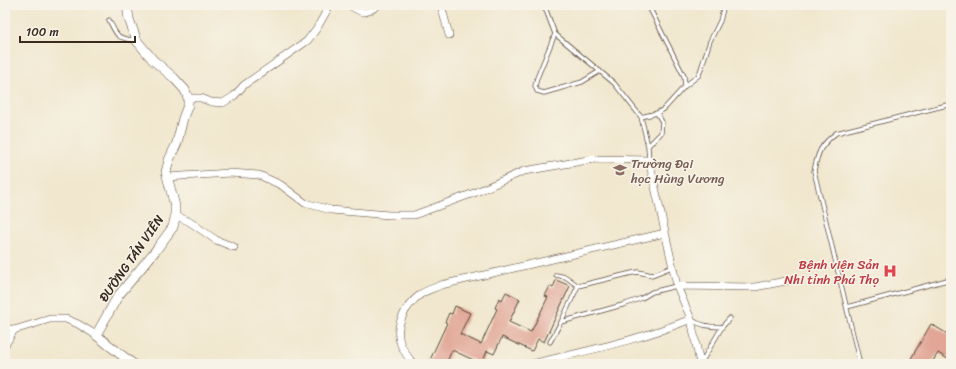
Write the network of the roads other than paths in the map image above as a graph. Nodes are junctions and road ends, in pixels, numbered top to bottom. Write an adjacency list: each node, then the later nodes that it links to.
1 (127, 5): 12 (street)
2 (330, 5): 15 (street)
3 (349, 5): 4 (street)
4 (378, 5)
5 (441, 5): 11 (street)
6 (544, 5): 10 (lane)
7 (648, 5): 14 (lane)
8 (724, 5): 14 (lane)
9 (109, 20): 12 (lane)
10 (556, 34): 13 (lane); 13 (lane)
11 (449, 36)
12 (137, 41): 15 (street)
13 (600, 71): 18 (lane)
14 (685, 86): 17 (lane)
15 (188, 98): 21 (street, ĐƯỜNG TẢN VIÊN)
16 (951, 104): 31 (lane)
17 (657, 113): 18 (lane); 19 (lane)
18 (641, 117): 19 (lane)
19 (648, 146): 20 (lane)
20 (649, 160): 21 (street); 23 (street)
21 (167, 177): 22 (street, ĐƯỜNG TẢN VIÊN)
22 (175, 215): 24 (street); 38 (street, ĐƯỜNG TẢN VIÊN)
23 (664, 233): 25 (street); 42 (street)
24 (234, 247)
25 (672, 267): 29 (lane); 30 (street)
26 (556, 275): 29 (lane)
27 (951, 279): 31 (lane)
28 (786, 281): 30 (street)
29 (578, 286): 34 (lane)
30 (677, 286): 33 (street); 34 (lane)
31 (847, 307): 45 (lane)
32 (730, 318): 36 (lane)
33 (691, 319): 36 (lane); 43 (street); 44 (street)
34 (560, 322): 39 (lane)
35 (5, 327): 37 (street)
36 (722, 327): 44 (lane)
37 (14, 330): 38 (street); 40 (street)
38 (96, 335): 41 (street)
39 (550, 342)
40 (5, 345)
41 (133, 364)
42 (413, 364)
43 (532, 364)
44 (700, 364)
45 (860, 364)

